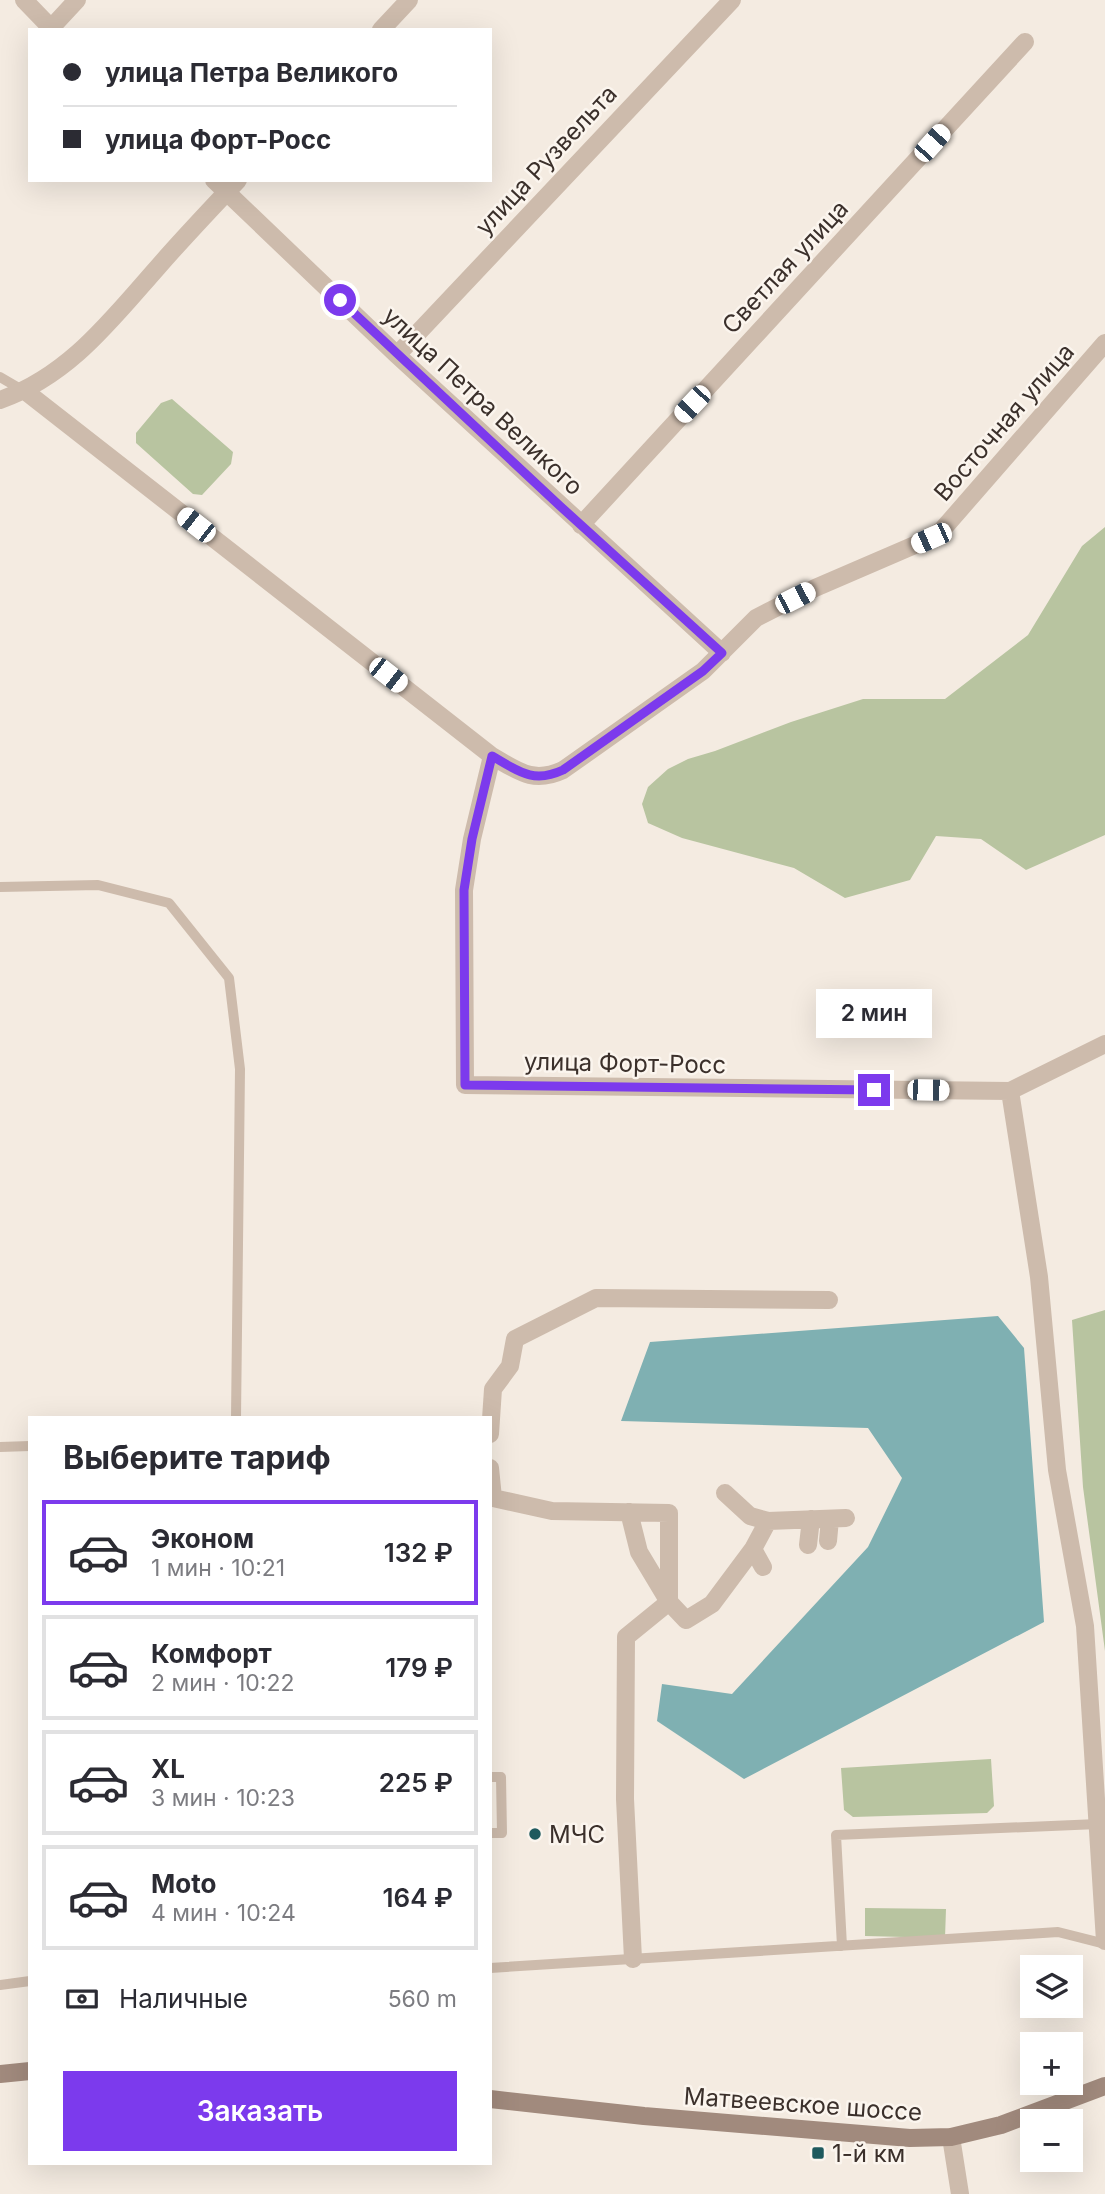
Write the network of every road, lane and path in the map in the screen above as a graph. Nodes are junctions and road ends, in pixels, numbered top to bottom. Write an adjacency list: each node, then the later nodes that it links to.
1 (24, 0): 5 (street)
2 (77, 0): 6 (street)
3 (409, 0): 7 (street)
4 (732, 0): 11 (street, улица Рузвельта)
5 (51, 28)
6 (53, 28)
7 (383, 28)
8 (1025, 42): 15 (street, Светлая улица)
9 (226, 184): 11 (street, улица Петра Великого); 13 (street)
10 (1105, 344): 16 (street, Восточная улица)
11 (397, 355): 15 (street, улица Петра Великого)
12 (0, 377): 13 (lane)
13 (25, 391): 14 (street); 17 (street, Восточная улица)
14 (0, 400)
15 (581, 525): 16 (street, улица Петра Великого)
16 (722, 653): 17 (street, Восточная улица)
17 (492, 756): 20 (street, улица Форт-Росс)
18 (0, 887): 22 (lane)
19 (1105, 1044): 20 (street, улица Форт-Росс)
20 (1010, 1091): 37 (street)
21 (829, 1300): 23 (street)
22 (236, 1416)
23 (491, 1416)
24 (28, 1446): 25 (lane)
25 (0, 1447)
26 (492, 1487): 28 (street)
27 (725, 1493): 30 (street)
28 (629, 1512): 35 (street); 35 (street)
29 (811, 1519): 30 (street); 31 (street); 32 (street)
30 (768, 1521): 33 (street)
31 (828, 1541)
32 (808, 1545)
33 (754, 1549): 34 (street); 35 (street)
34 (763, 1567)
35 (669, 1602): 42 (street)
36 (492, 1777): 39 (lane)
37 (1101, 1796): 38 (street)
38 (1098, 1824): 40 (street); 41 (lane)
39 (492, 1833)
40 (1105, 1942): 41 (lane)
41 (842, 1946): 42 (lane)
42 (633, 1959): 43 (lane)
43 (492, 1968)
44 (28, 1981): 45 (lane)
45 (0, 1985)
46 (28, 2071): 47 (main road)
47 (0, 2074)
48 (1105, 2086): 50 (main road, Матвеевское шоссе)
49 (492, 2099): 50 (main road, Матвеевское шоссе)
50 (951, 2137): 51 (street)
51 (960, 2194)

